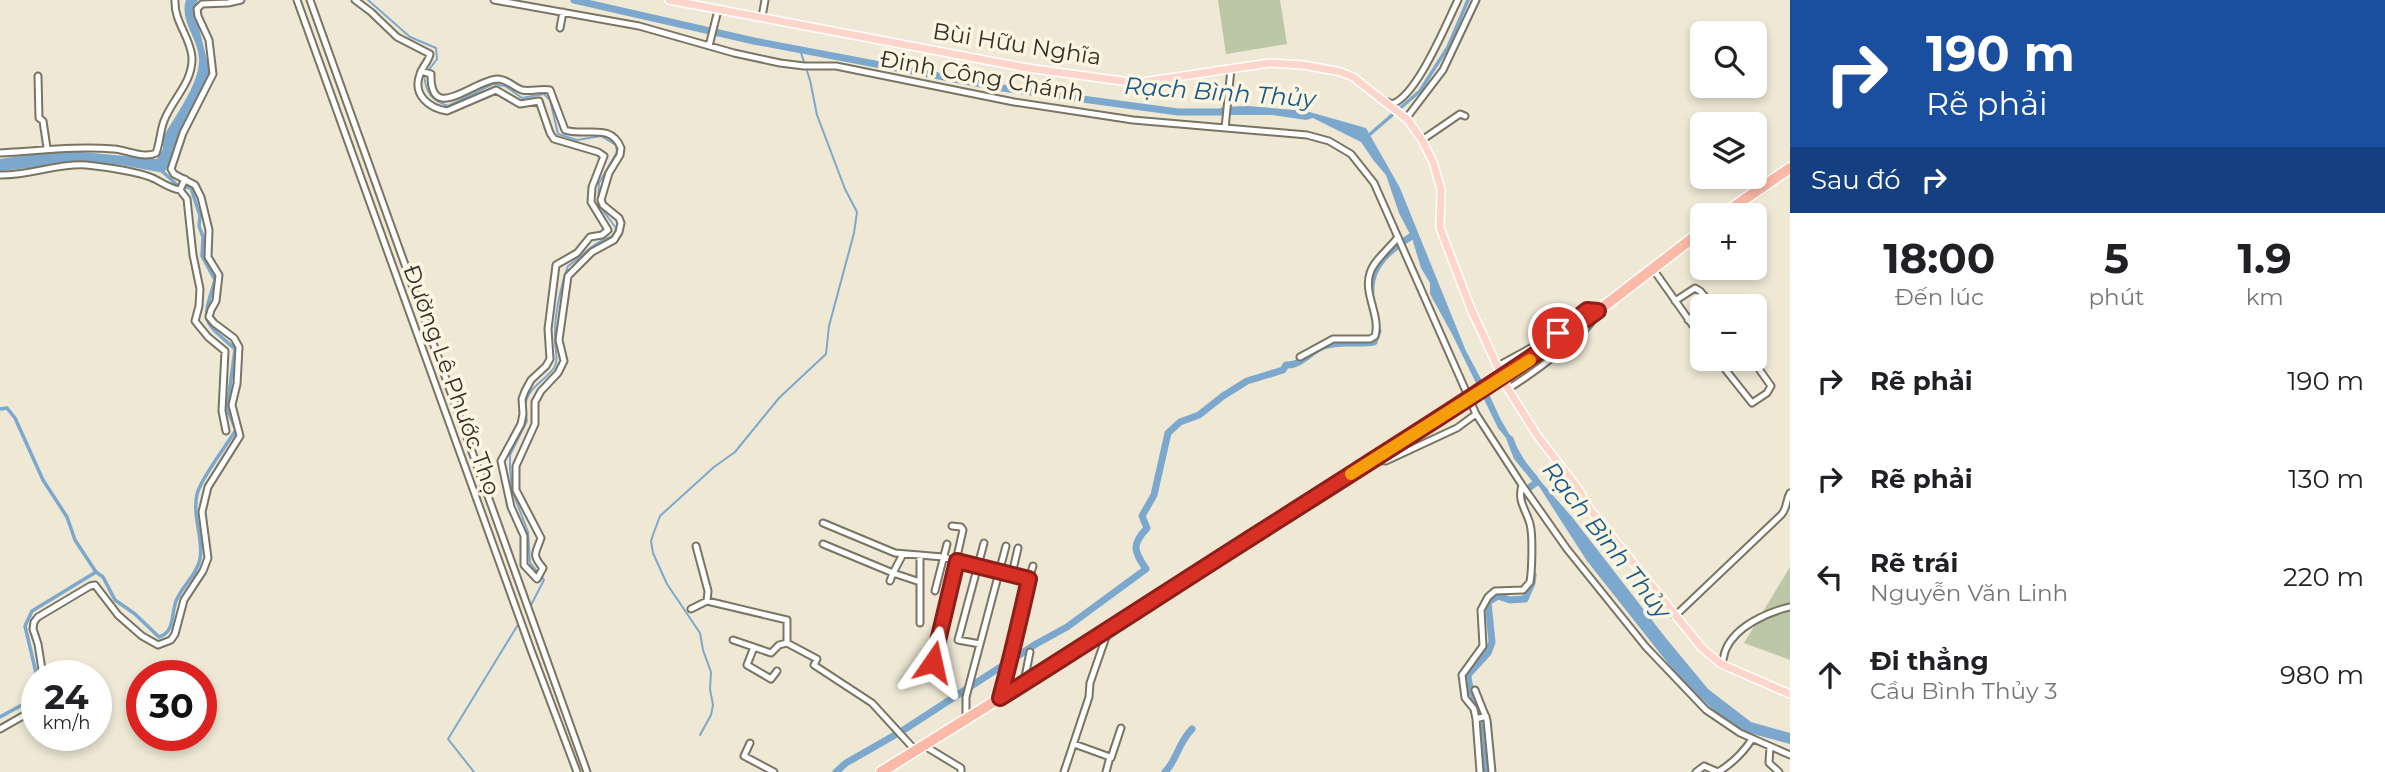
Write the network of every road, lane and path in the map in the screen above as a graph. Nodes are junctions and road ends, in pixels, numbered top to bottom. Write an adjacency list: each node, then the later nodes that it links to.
1 (175, 0): 27 (street)
2 (241, 0): 31 (street)
3 (297, 0): 18 (street, Đường Lê Phước Thọ)
4 (310, 0): 17 (street, Đường Lê Phước Thọ)
5 (355, 0): 20 (street)
6 (494, 0): 13 (street, Đinh Công Chánh)
7 (669, 0): 11 (main road, Bùi Hữu Nghĩa)
8 (765, 0): 14 (street)
9 (1458, 0): 22 (street)
10 (1476, 0): 24 (street)
11 (683, 1): 12 (main road, Bùi Hữu Nghĩa)
12 (718, 10): 14 (main road, Bùi Hữu Nghĩa); 16 (street)
13 (564, 12): 15 (street); 16 (street, Đinh Công Chánh)
14 (762, 17): 19 (main road, Bùi Hữu Nghĩa)
15 (560, 28)
16 (710, 42): 25 (street, Đinh Công Chánh)
17 (324, 45): 18 (street); 36 (street, Đường Lê Phước Thọ)
18 (314, 48): 37 (street, Đường Lê Phước Thọ)
19 (1231, 69): 22 (main road, Bùi Hữu Nghĩa); 25 (street)
20 (424, 72): 20 (street)
21 (38, 76): 27 (street)
22 (1390, 104): 24 (main road, Bùi Hữu Nghĩa)
23 (1465, 116): 26 (street)
24 (1406, 118): 26 (main road)
25 (1225, 128): 34 (street, Đinh Công Chánh)
26 (1422, 140): 45 (main road)
27 (47, 148): 28 (street)
28 (0, 153)
29 (1790, 168): 33 (highway)
30 (0, 175): 32 (street)
31 (184, 179): 32 (street); 88 (street)
32 (180, 189): 50 (street)
33 (1739, 203)
34 (1398, 238): 44 (street); 49 (street, Đinh Công Chánh)
35 (1690, 240): 38 (highway)
36 (404, 265): 37 (street); 65 (street, Đường Lê Phước Thọ)
37 (393, 269): 67 (street, Đường Lê Phước Thọ)
38 (1653, 269): 40 (street); 41 (highway)
39 (1702, 294): 40 (street)
40 (1675, 301): 42 (street)
41 (1598, 311): 45 (street); 48 (street); 51 (highway, bridge)
42 (1688, 320): 43 (street)
43 (1690, 323)
44 (1300, 357)
45 (1498, 366): 48 (main road)
46 (1727, 371): 47 (street)
47 (1760, 371)
48 (1508, 388): 80 (main road)
49 (1476, 414): 51 (street); 52 (street, Đinh Công Chánh)
50 (226, 431)
51 (1373, 460): 82 (highway)
52 (1524, 489): 99 (street); 102 (street, Đinh Công Chánh)
53 (1790, 493): 80 (street)
54 (823, 523): 62 (street)
55 (952, 526): 66 (street)
56 (984, 543): 68 (street)
57 (823, 544): 71 (street)
58 (947, 544): 64 (street)
59 (1006, 545): 70 (street)
60 (696, 547): 77 (street)
61 (1018, 548): 72 (street)
62 (903, 554): 63 (street); 71 (street)
63 (920, 555): 64 (street); 75 (street)
64 (943, 557): 66 (street); 76 (street)
65 (509, 558): 67 (street); 109 (street, Đường Lê Phước Thọ)
66 (957, 561): 68 (street); 89 (street)
67 (499, 562): 109 (street, Đường Lê Phước Thọ)
68 (977, 566): 70 (street); 85 (street)
69 (1032, 566): 73 (street)
70 (1000, 571): 72 (street); 85 (street)
71 (893, 573): 74 (street); 75 (street)
72 (1012, 574): 73 (street)
73 (1029, 579): 95 (street)
74 (890, 580)
75 (920, 582): 81 (street)
76 (935, 591)
77 (708, 601): 79 (street); 84 (street)
78 (1790, 607): 90 (street)
79 (691, 608)
80 (1675, 615): 90 (main road)
81 (920, 623)
82 (1108, 631): 92 (highway); 104 (street)
83 (733, 640): 86 (street)
84 (787, 643): 86 (street); 106 (street)
85 (980, 644): 98 (street)
86 (754, 647): 91 (street)
87 (1030, 652): 92 (street)
88 (40, 660)
89 (933, 662)
90 (1721, 664): 94 (main road)
91 (778, 671)
92 (1024, 682): 95 (highway)
93 (1475, 690): 96 (street)
94 (1790, 694)
95 (1000, 698): 98 (highway)
96 (1486, 716): 99 (street); 116 (street)
97 (21, 717): 101 (street)
98 (966, 718): 106 (highway)
99 (1477, 718): 115 (street)
100 (1121, 728): 108 (street)
101 (0, 729)
102 (1752, 739): 105 (street, Đinh Công Chánh); 117 (street)
103 (750, 743): 110 (street)
104 (1074, 744): 108 (street); 113 (street)
105 (1770, 747): 107 (street, Đinh Công Chánh); 118 (street)
106 (919, 748): 111 (highway); 112 (street)
107 (1790, 755)
108 (1111, 758): 114 (street)
109 (582, 771)
110 (774, 772)
111 (881, 772)
112 (961, 772)
113 (1064, 772)
114 (1107, 772)
115 (1480, 772)
116 (1492, 772)
117 (1696, 772)
118 (1779, 772)

